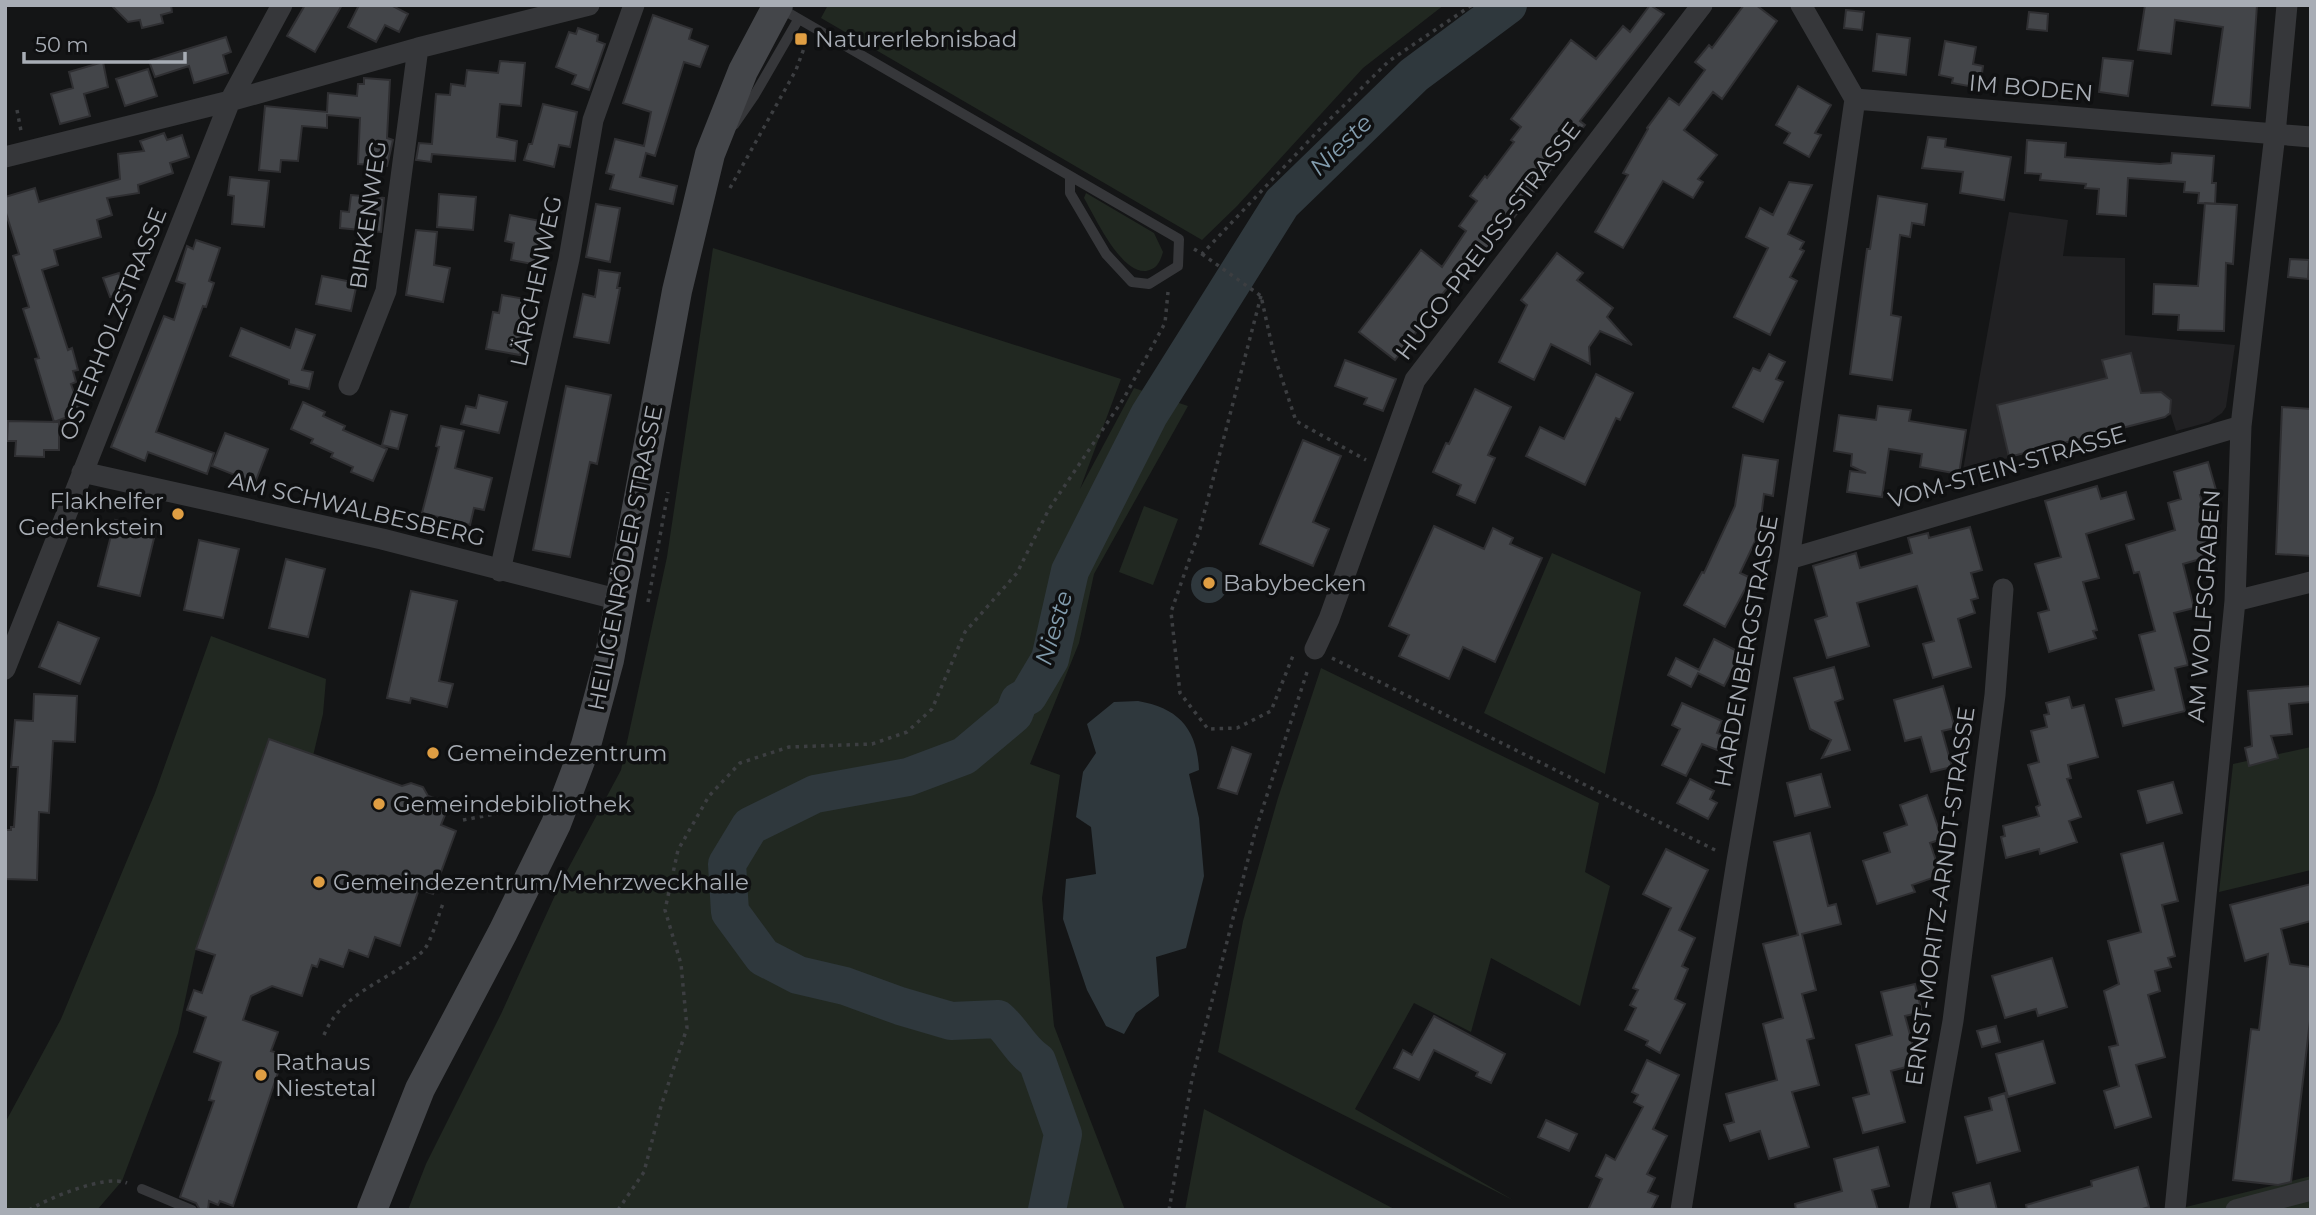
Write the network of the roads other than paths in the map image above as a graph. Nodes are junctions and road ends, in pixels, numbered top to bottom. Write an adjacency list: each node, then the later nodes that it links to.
1 (282, 5): 10 (street, OSTERHOLZSTRASSE)
2 (589, 5): 8 (street)
3 (634, 5): 19 (street, LÄRCHENWEG)
4 (1702, 5): 24 (street, HUGO-PREUSS-STRASSE)
5 (1801, 5): 9 (street)
6 (2287, 5): 11 (street, AM WOLFSGRABEN)
7 (784, 10): 14 (lane); 22 (street, HEILIGENRÖDER STRASSE)
8 (418, 48): 10 (street); 15 (street, BIRKENWEG)
9 (1855, 99): 11 (street, IM BODEN); 18 (street, HARDENBERGSTRASSE)
10 (230, 101): 13 (street); 17 (street, OSTERHOLZSTRASSE)
11 (2275, 134): 12 (street, IM BODEN); 16 (street, AM WOLFSGRABEN)
12 (2311, 137)
13 (5, 157)
14 (1070, 176): 14 (lane)
15 (349, 385)
16 (2241, 426): 18 (street, VOM-STEIN-STRASSE); 23 (street, AM WOLFSGRABEN)
17 (82, 472): 19 (street, AM SCHWALBESBERG); 25 (street, OSTERHOLZSTRASSE)
18 (1789, 559): 30 (street, HARDENBERGSTRASSE)
19 (500, 570): 22 (street, AM SCHWALBESBERG)
20 (2311, 582): 23 (street)
21 (2003, 589): 31 (street, ERNST-MORITZ-ARNDT-STRASSE)
22 (620, 600): 29 (street, HEILIGENRÖDER STRASSE)
23 (2235, 601): 32 (street, AM WOLFSGRABEN)
24 (1305, 649)
25 (5, 669)
26 (142, 1189): 28 (lane)
27 (2311, 1190): 33 (street)
28 (192, 1210)
29 (372, 1210)
30 (1681, 1210)
31 (1919, 1210)
32 (2175, 1210)
33 (2236, 1210)

